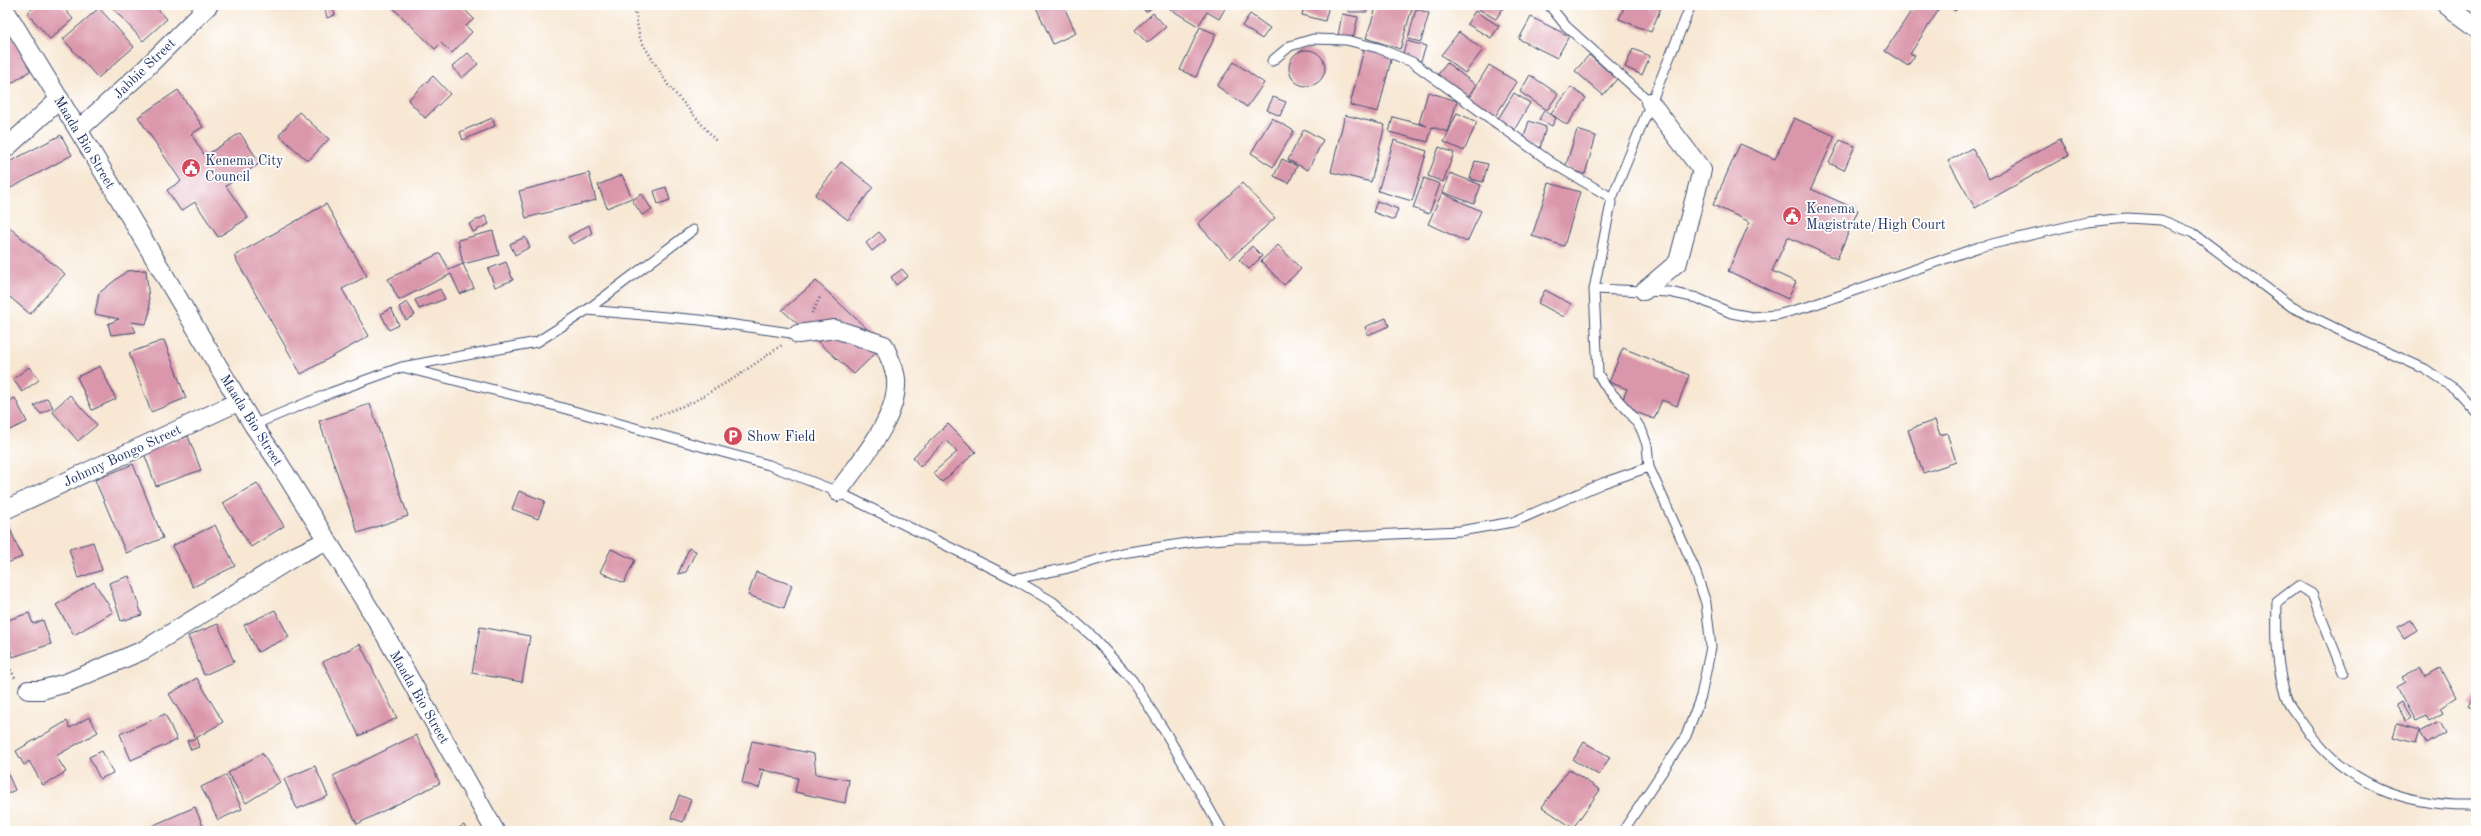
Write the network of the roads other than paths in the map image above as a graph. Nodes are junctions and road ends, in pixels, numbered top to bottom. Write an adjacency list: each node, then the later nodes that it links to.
1 (209, 5): 10 (street, Jabbie Street)
2 (1549, 5): 9 (lane)
3 (1691, 5): 9 (lane)
4 (2446, 5): 6 (street)
5 (5, 10): 8 (street, Maada Bio Street)
6 (2476, 27)
7 (1272, 61): 12 (lane)
8 (60, 99): 10 (street, Maada Bio Street); 11 (street)
9 (1650, 102): 12 (lane); 15 (street)
10 (78, 130): 19 (street, Maada Bio Street)
11 (5, 149)
12 (1612, 198): 14 (lane)
13 (693, 230): 16 (lane)
14 (1594, 289): 15 (lane); 22 (lane)
15 (1644, 291): 20 (lane)
16 (586, 310): 17 (lane); 18 (lane)
17 (798, 334): 23 (street)
18 (402, 367): 21 (lane); 23 (lane)
19 (240, 401): 21 (street, Maada Bio Street); 24 (street, Johnny Bongo Street)
20 (2476, 412)
21 (253, 425): 25 (street, Maada Bio Street)
22 (1649, 467): 26 (lane); 32 (lane)
23 (838, 492): 26 (lane)
24 (5, 510)
25 (326, 540): 28 (street); 30 (street, Maada Bio Street)
26 (1014, 579): 31 (lane)
27 (2343, 672): 29 (lane)
28 (28, 690)
29 (2476, 805)
30 (495, 831)
31 (1222, 831)
32 (1623, 831)

